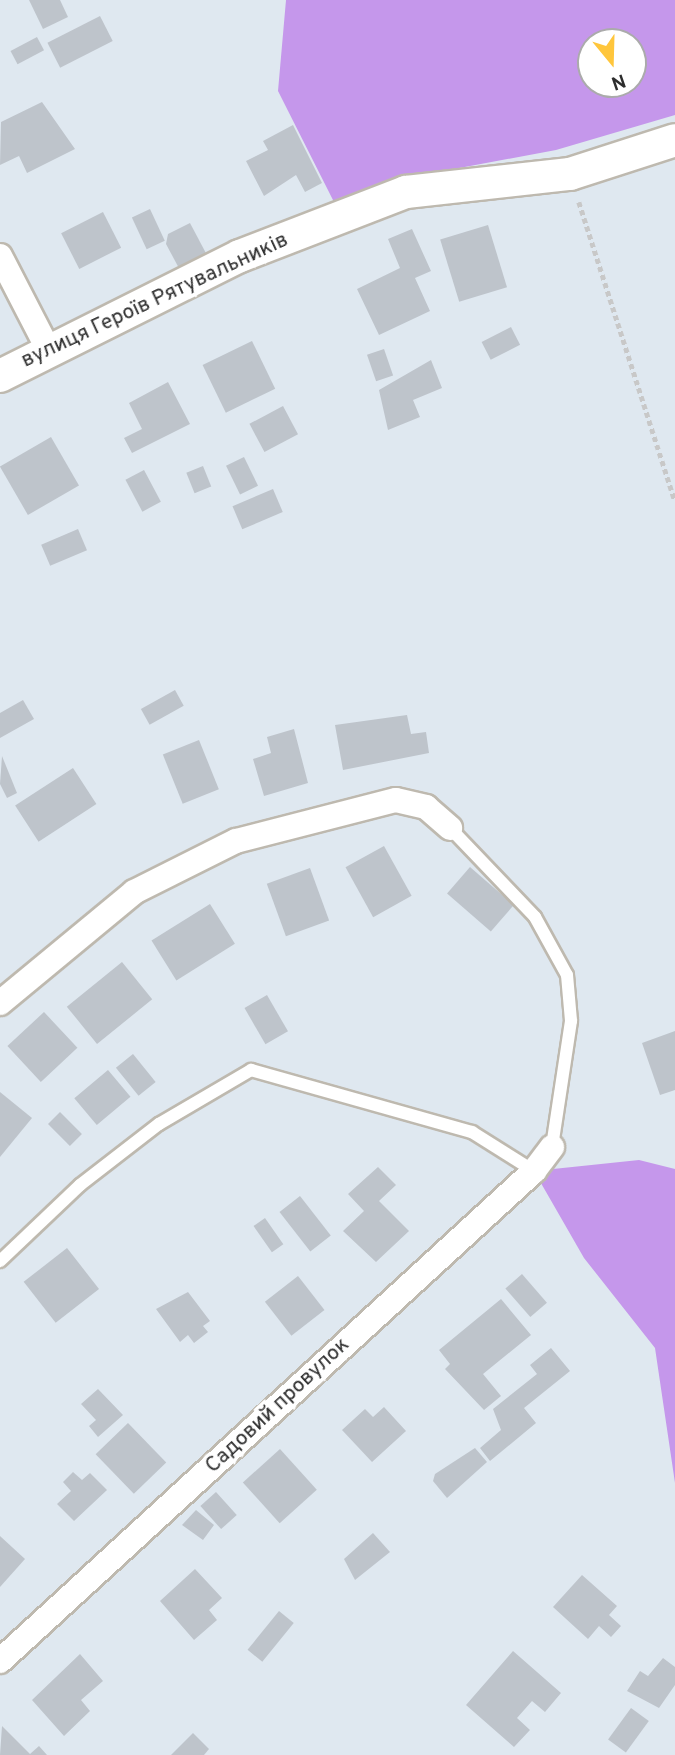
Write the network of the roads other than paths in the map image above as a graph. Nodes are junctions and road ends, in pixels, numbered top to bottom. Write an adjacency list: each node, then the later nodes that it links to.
1 (675, 140): 3 (street, вулиця Героїв Рятувальників)
2 (0, 257): 3 (street)
3 (48, 349): 4 (street, вулиця Героїв Рятувальників)
4 (0, 376)
5 (450, 828): 6 (street); 7 (lane)
6 (0, 1003)
7 (552, 1147): 8 (street, Садовий провулок)
8 (534, 1171): 9 (lane); 10 (street, Садовий провулок)
9 (0, 1261)
10 (0, 1661)

